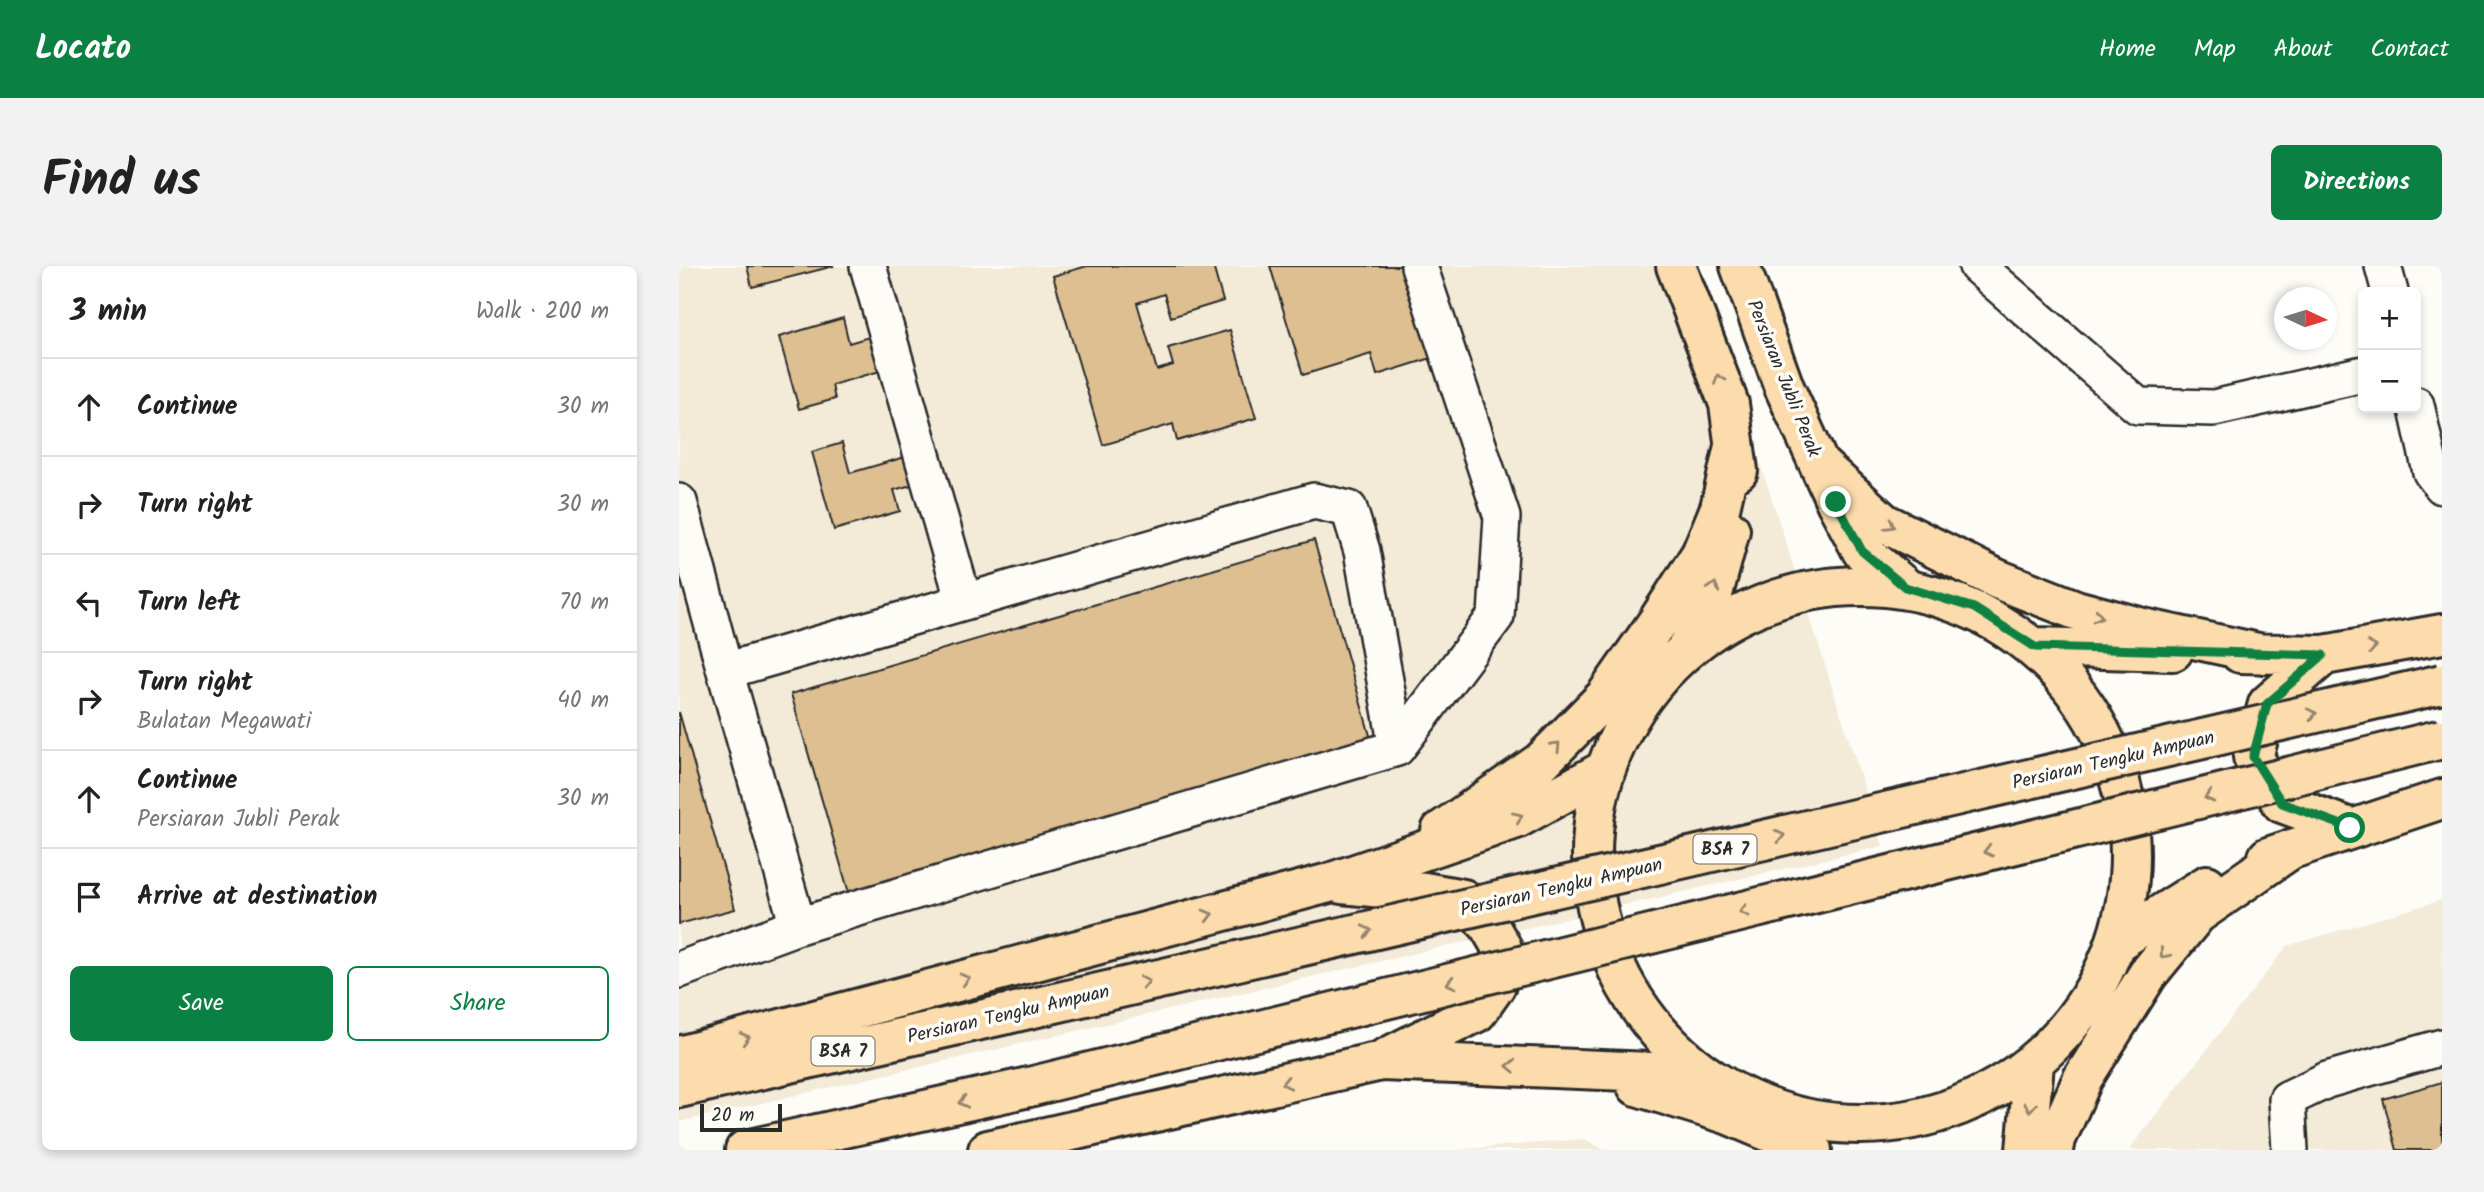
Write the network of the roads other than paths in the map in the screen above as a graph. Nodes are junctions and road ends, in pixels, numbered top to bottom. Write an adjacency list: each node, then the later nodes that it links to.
1 (868, 266): 15 (street)
2 (1419, 266): 24 (street)
3 (1676, 266): 10 (main road, one-way to 3)
4 (1740, 266): 11 (main road, Persiaran Jubli Perak)
5 (1977, 266): 8 (street)
6 (2383, 266): 7 (street)
7 (2389, 287)
8 (2358, 375)
9 (2418, 413): 12 (street)
10 (1734, 446): 18 (main road, one-way to 10); 29 (main road, one-way to 10)
11 (1820, 465): 14 (main road, Persiaran Jubli Perak); 19 (main road, one-way to 19)
12 (2442, 486)
13 (679, 502): 21 (street)
14 (1905, 587): 17 (main road); 18 (main road)
15 (964, 602): 21 (street); 24 (street)
16 (2442, 634): 20 (main road, one-way to 16)
17 (2035, 647): 19 (main road); 32 (main road)
18 (1686, 649): 25 (main road)
19 (2263, 654): 20 (main road)
20 (2323, 655): 27 (main road)
21 (725, 671): 31 (street)
22 (2442, 684): 40 (main road, Persiaran Tengku Ampuan / BSA 7, one-way to 22, bridge)
23 (2442, 740): 42 (main road, one-way to 42, bridge)
24 (1397, 748): 31 (street)
25 (1605, 770): 29 (main road, one-way to 25); 39 (main road)
26 (2442, 799): 27 (main road)
27 (2350, 828): 28 (main road)
28 (2291, 849): 32 (main road); 46 (main road, one-way to 46)
29 (1402, 858): 30 (main road)
30 (1329, 883): 35 (main road, one-way to 30); 36 (main road)
31 (798, 926): 33 (street)
32 (2117, 942): 37 (main road)
33 (679, 970)
34 (2442, 1046): 47 (street)
35 (679, 1055)
36 (1381, 1061): 38 (main road, one-way to 36); 43 (main road, one-way to 43)
37 (2034, 1064): 41 (main road); 45 (main road, one-way to 45)
38 (1552, 1068): 39 (main road); 41 (main road)
39 (1701, 1074): 41 (main road)
40 (679, 1088)
41 (1823, 1138): 44 (main road)
42 (744, 1150)
43 (988, 1150)
44 (1865, 1150)
45 (2027, 1150)
46 (2054, 1150)
47 (2290, 1150)

